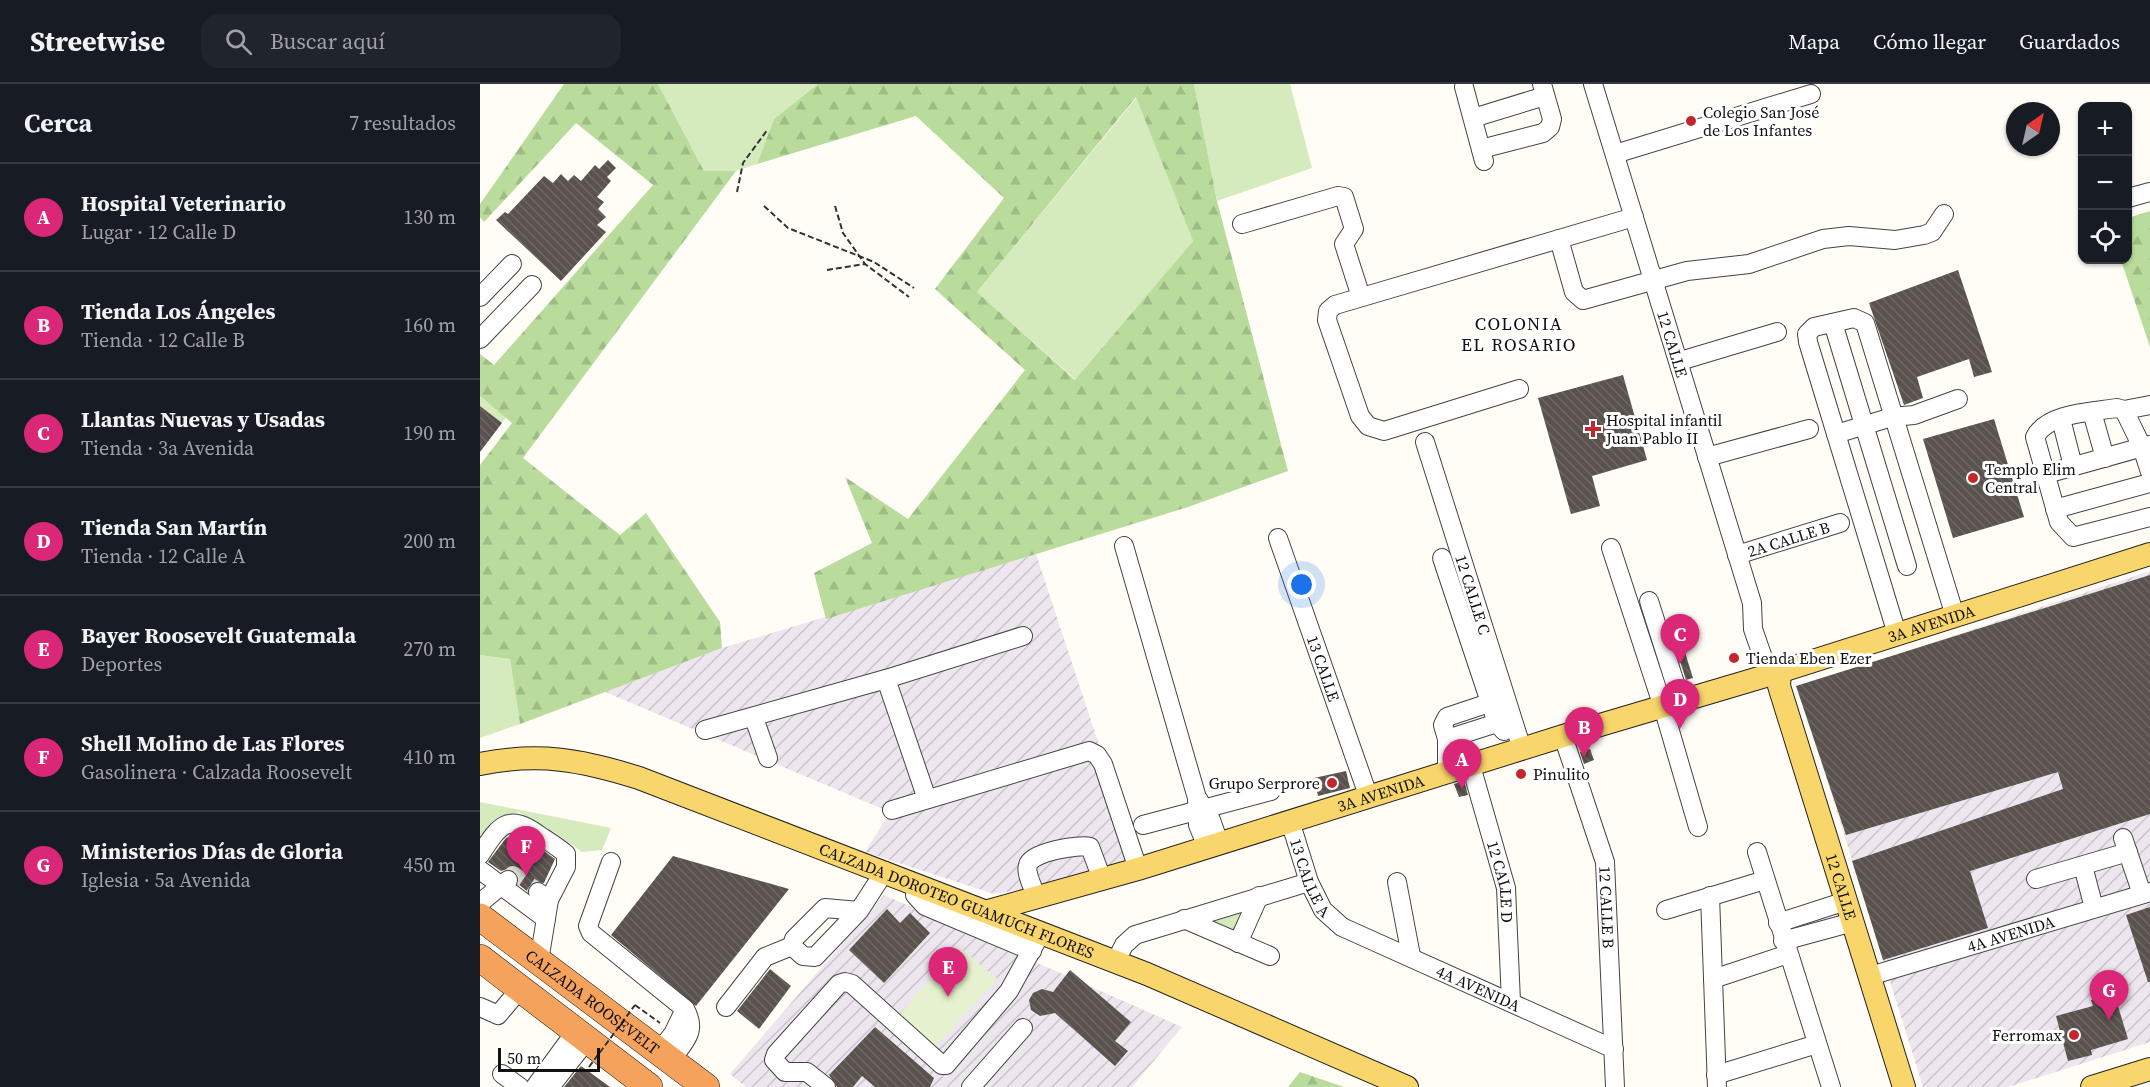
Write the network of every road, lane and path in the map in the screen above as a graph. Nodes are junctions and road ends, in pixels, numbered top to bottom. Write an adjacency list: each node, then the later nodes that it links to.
1 (1593, 84): 7 (street, 12 CALLE)
2 (1467, 87): 5 (street)
3 (1544, 90): 5 (street); 5 (street)
4 (1811, 94): 7 (street)
5 (1473, 118)
6 (768, 129): 8 (path)
7 (1615, 154): 14 (street, 12 CALLE)
8 (737, 192)
9 (2150, 192): 10 (street)
10 (2132, 197)
11 (764, 206): 17 (path)
12 (835, 206): 17 (path)
13 (1944, 214): 21 (street)
14 (1634, 217): 16 (street); 21 (street, 12 CALLE)
15 (1242, 224): 26 (street)
16 (1559, 239): 21 (street); 26 (street)
17 (862, 259): 19 (path); 23 (path)
18 (512, 264): 24 (street)
19 (865, 264): 20 (path); 25 (path)
20 (827, 270)
21 (1654, 281): 30 (street, 12 CALLE)
22 (532, 285): 29 (street)
23 (914, 288)
24 (480, 297)
25 (909, 297)
26 (1361, 297): 31 (street)
27 (1833, 323): 36 (street); 38 (street); 40 (street)
28 (1777, 332): 30 (street)
29 (480, 339)
30 (1680, 361): 43 (street, 12 CALLE)
31 (1519, 389)
32 (1958, 399): 36 (street)
33 (2150, 405): 34 (street)
34 (2124, 410): 35 (street); 42 (street)
35 (2092, 412): 37 (street); 44 (street)
36 (1892, 417): 38 (street); 58 (street)
37 (2061, 419): 45 (street); 47 (street)
38 (1864, 425): 40 (street); 59 (street)
39 (1809, 429): 43 (street)
40 (1836, 434): 60 (street)
41 (1425, 442): 74 (street, 12 CALLE C)
42 (2146, 446): 44 (street); 46 (street)
43 (1707, 458): 56 (street, 12 CALLE)
44 (2104, 458): 45 (street)
45 (2073, 466): 47 (street)
46 (2150, 472)
47 (2046, 474): 49 (street)
48 (2150, 483): 49 (street)
49 (2055, 509): 50 (street)
50 (2150, 517)
51 (1840, 523): 56 (street, 2A CALLE B)
52 (1278, 538): 80 (street, 13 CALLE)
53 (1124, 546): 82 (street)
54 (1611, 548): 68 (street)
55 (2150, 554): 62 (main road, 3A AVENIDA)
56 (1737, 555): 65 (street, 12 CALLE)
57 (1442, 558): 67 (street)
58 (1935, 558): 59 (street); 62 (street)
59 (1908, 566): 60 (street)
60 (1878, 575): 63 (street)
61 (1649, 601): 68 (street)
62 (1955, 616): 63 (main road, 3A AVENIDA)
63 (1897, 634): 65 (main road, 3A AVENIDA)
64 (1023, 636): 66 (street)
65 (1776, 678): 68 (main road, 3A AVENIDA); 112 (main road, 12 CALLE)
66 (886, 679): 69 (street); 81 (street)
67 (1489, 703): 70 (street); 73 (street)
68 (1672, 704): 72 (main road, 3A AVENIDA); 86 (street)
69 (754, 718): 71 (street); 75 (street)
70 (1497, 723): 73 (street); 74 (street)
71 (705, 730)
72 (1563, 736): 74 (main road, 3A AVENIDA); 140 (street, 12 CALLE B)
73 (1447, 739): 78 (street)
74 (1522, 749): 77 (main road, 3A AVENIDA)
75 (768, 758)
76 (486, 765): 94 (main road, CALZADA DOROTEO GUAMUCH FLORES)
77 (1471, 766): 78 (main road, 3A AVENIDA); 132 (street, 12 CALLE D)
78 (1447, 774): 80 (main road, 3A AVENIDA)
79 (1271, 790): 82 (street)
80 (1369, 798): 84 (main road, 3A AVENIDA)
81 (927, 799): 83 (street); 92 (street)
82 (1200, 806): 85 (street); 87 (street)
83 (892, 810)
84 (1290, 821): 87 (main road, 3A AVENIDA); 98 (street, 13 CALLE A)
85 (1143, 825)
86 (1698, 827)
87 (1213, 845): 92 (main road, 3A AVENIDA)
88 (1757, 852): 97 (street)
89 (480, 855): 116 (street)
90 (611, 862): 139 (street)
91 (2083, 866): 96 (street); 103 (street); 108 (street)
92 (1138, 869): 95 (main road, 3A AVENIDA)
93 (480, 870): 100 (street)
94 (885, 871): 101 (main road, CALZADA DOROTEO GUAMUCH FLORES); 110 (street)
95 (1102, 879): 102 (main road, 3A AVENIDA); 106 (street)
96 (2036, 879)
97 (1765, 880): 105 (street); 117 (street)
98 (1309, 882): 104 (street); 118 (street, 13 CALLE A)
99 (1397, 882): 124 (street)
100 (503, 883): 107 (street); 116 (street)
101 (917, 884): 111 (main road, CALZADA DOROTEO GUAMUCH FLORES); 120 (street)
102 (1070, 889): 106 (main road, 3A AVENIDA); 120 (main road)
103 (2146, 893): 108 (street, 4A AVENIDA)
104 (1259, 896): 115 (street); 121 (street)
105 (1710, 896): 109 (street); 130 (street)
106 (1037, 898): 111 (main road, 3A AVENIDA)
107 (480, 903)
108 (2094, 908): 129 (street, 4A AVENIDA)
109 (1666, 910)
110 (859, 911): 122 (street); 122 (street)
111 (988, 911): 120 (main road, CALZADA DOROTEO GUAMUCH FLORES)
112 (1850, 911): 113 (street); 119 (street); 129 (main road, 12 CALLE)
113 (1808, 914): 117 (street); 119 (street)
114 (480, 917): 127 (highway, CALZADA ROOSEVELT)
115 (1184, 919): 121 (street); 128 (street)
116 (546, 920): 127 (street)
117 (1778, 923): 123 (street)
118 (1342, 927): 124 (street, 4A AVENIDA)
119 (1813, 933): 123 (street)
120 (1042, 941): 128 (main road, CALZADA DOROTEO GUAMUCH FLORES); 136 (street)
121 (1238, 943): 125 (street)
122 (792, 946): 134 (street)
123 (1785, 948): 130 (street); 138 (street)
124 (1411, 956): 132 (street, 4A AVENIDA)
125 (1270, 957)
126 (481, 961): 131 (highway, CALZADA ROOSEVELT)
127 (539, 961): 139 (highway, CALZADA ROOSEVELT)
128 (1115, 963): 153 (main road, CALZADA DOROTEO GUAMUCH FLORES)
129 (1870, 976): 156 (main road, 12 CALLE)
130 (1713, 979): 145 (street)
131 (520, 989): 133 (street); 137 (highway, CALZADA ROOSEVELT)
132 (1511, 1002): 140 (street, 4A AVENIDA)
133 (480, 1007)
134 (726, 1007)
135 (1023, 1028): 141 (street)
136 (975, 1032): 141 (street); 151 (street)
137 (581, 1035): 146 (street); 148 (street); 149 (highway, CALZADA ROOSEVELT)
138 (1817, 1044): 145 (street); 155 (street)
139 (664, 1046): 142 (path, bridge); 150 (highway, CALZADA ROOSEVELT)
140 (1614, 1049): 154 (street, 12 CALLE B)
141 (1001, 1053): 152 (street)
142 (589, 1066)
143 (2150, 1069): 157 (main road)
144 (502, 1074): 147 (street)
145 (1717, 1081)
146 (559, 1084)
147 (520, 1087)
148 (535, 1087)
149 (649, 1087)
150 (706, 1087)
151 (826, 1087)
152 (971, 1087)
153 (1407, 1087)
154 (1616, 1087)
155 (1831, 1087)
156 (1904, 1087)
157 (2092, 1087)

